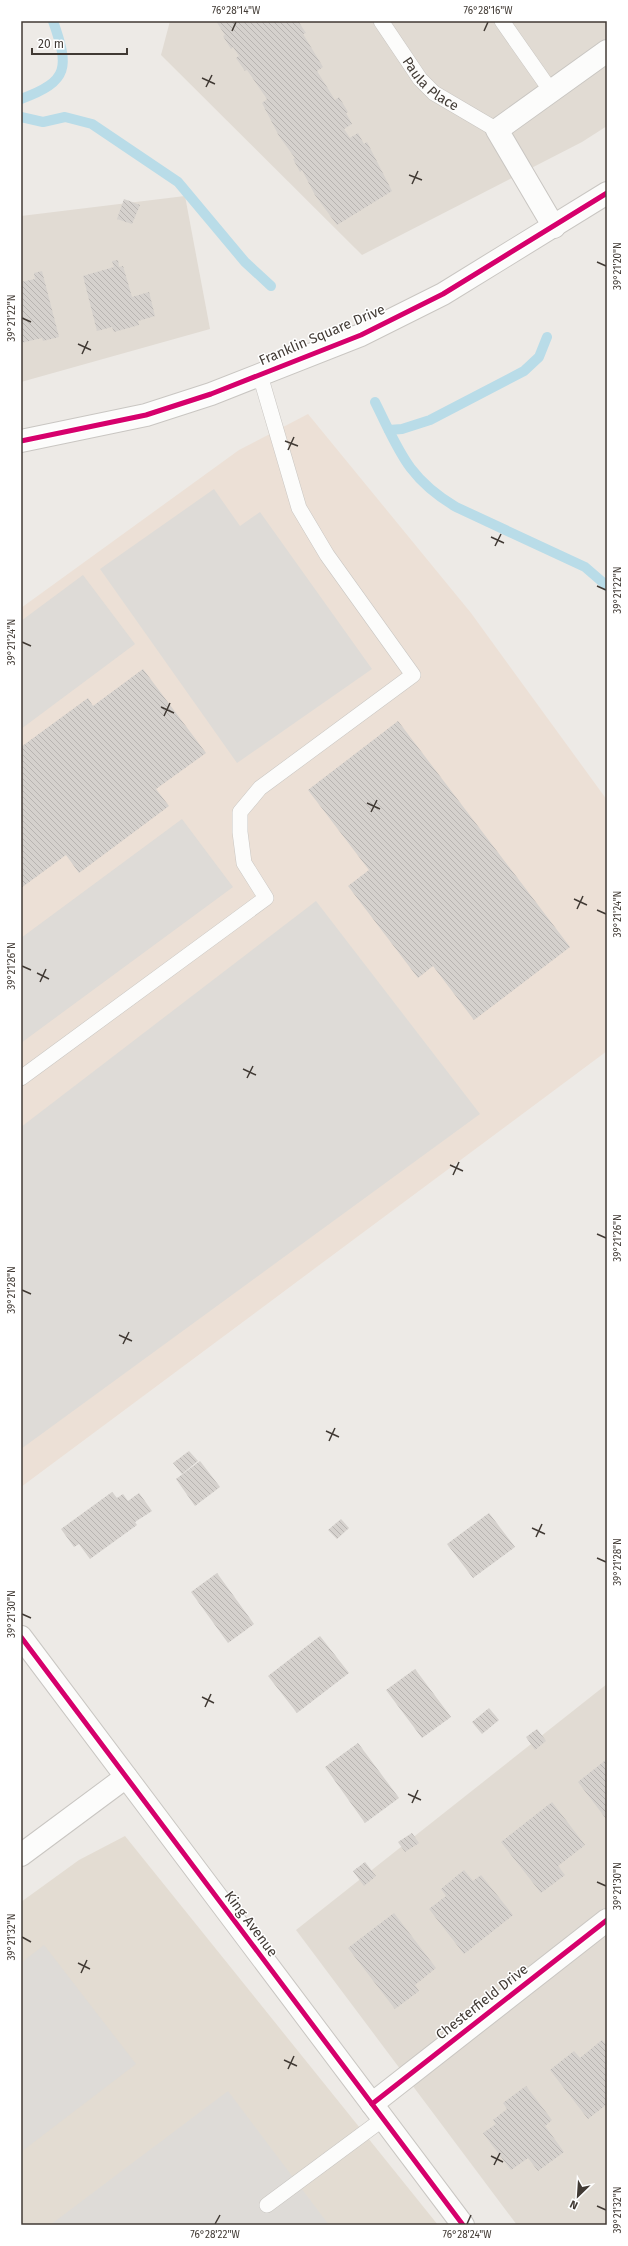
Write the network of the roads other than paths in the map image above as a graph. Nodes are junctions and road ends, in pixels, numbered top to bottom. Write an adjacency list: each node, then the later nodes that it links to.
1 (381, 21): 5 (lane, Paula Place)
2 (502, 21): 4 (lane)
3 (607, 51): 4 (street)
4 (551, 91): 5 (street)
5 (496, 130): 7 (street, Paula Place)
6 (607, 193): 7 (street, Franklin Square Drive)
7 (554, 227): 8 (street, Franklin Square Drive)
8 (260, 375): 9 (street, Franklin Square Drive); 10 (lane)
9 (21, 441)
10 (21, 1078)
11 (21, 1637): 12 (street, King Avenue)
12 (126, 1777): 13 (street); 15 (street, King Avenue)
13 (21, 1855)
14 (607, 1920): 15 (street, Chesterfield Drive)
15 (378, 2112): 16 (lane); 17 (street, King Avenue)
16 (267, 2205)
17 (463, 2225)

